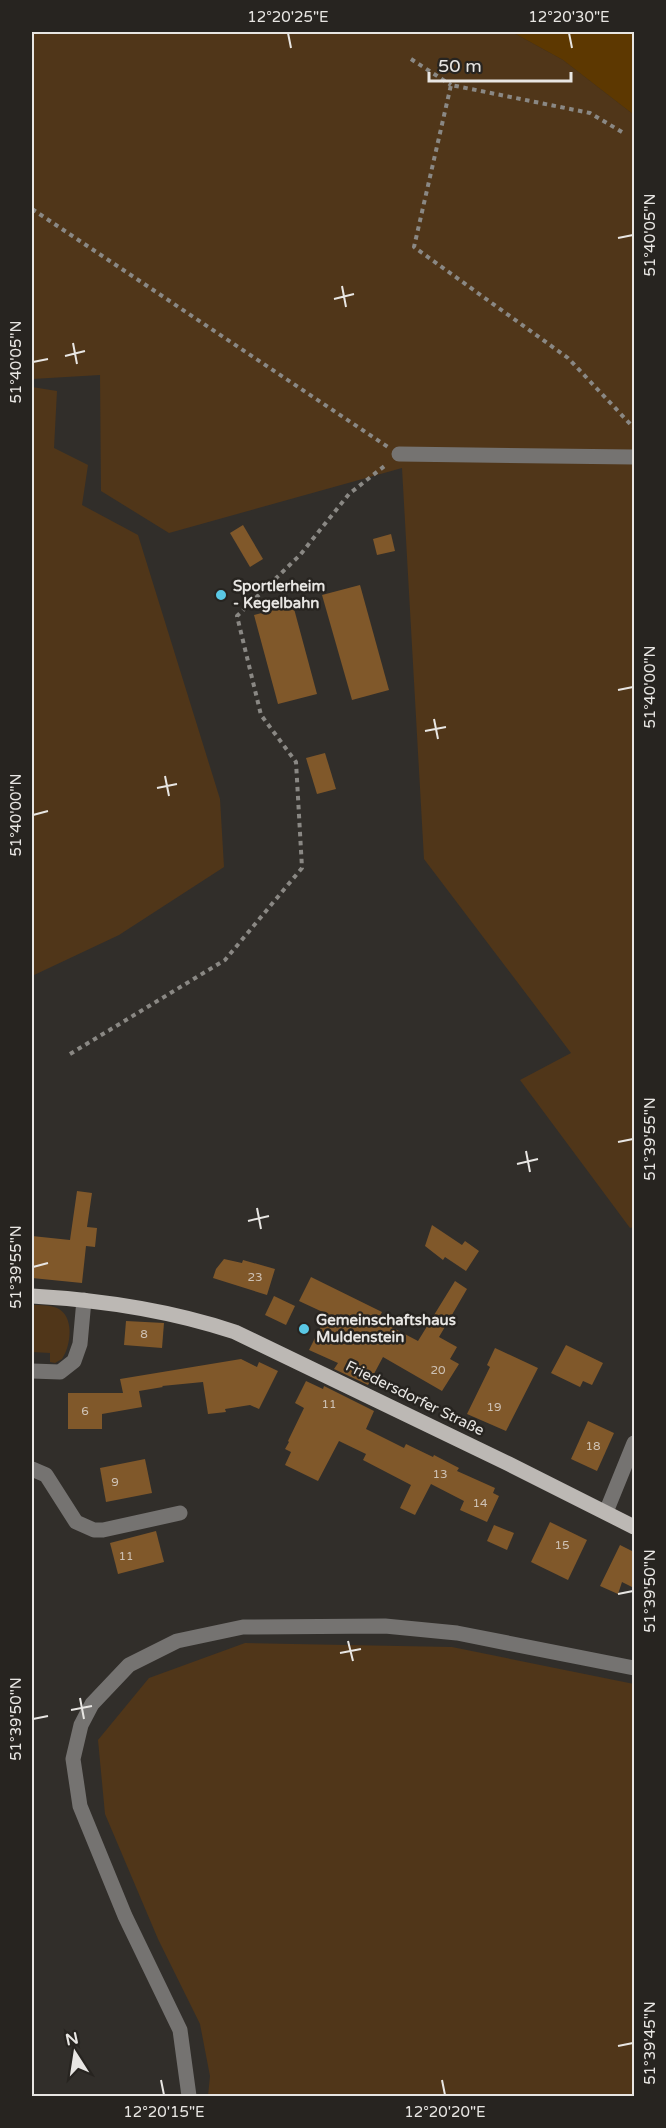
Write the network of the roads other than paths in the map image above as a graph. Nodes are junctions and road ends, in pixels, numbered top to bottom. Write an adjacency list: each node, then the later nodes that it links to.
1 (399, 454): 2 (lane)
2 (634, 457)
3 (32, 1296): 4 (main road, Friedersdorfer Straße)
4 (84, 1300): 5 (lane); 8 (main road, Friedersdorfer Straße)
5 (32, 1371)
6 (634, 1443): 8 (lane)
7 (32, 1469): 9 (lane)
8 (606, 1512): 10 (main road, Friedersdorfer Straße)
9 (180, 1513)
10 (634, 1527)
11 (634, 1668): 12 (lane)
12 (189, 2097)

